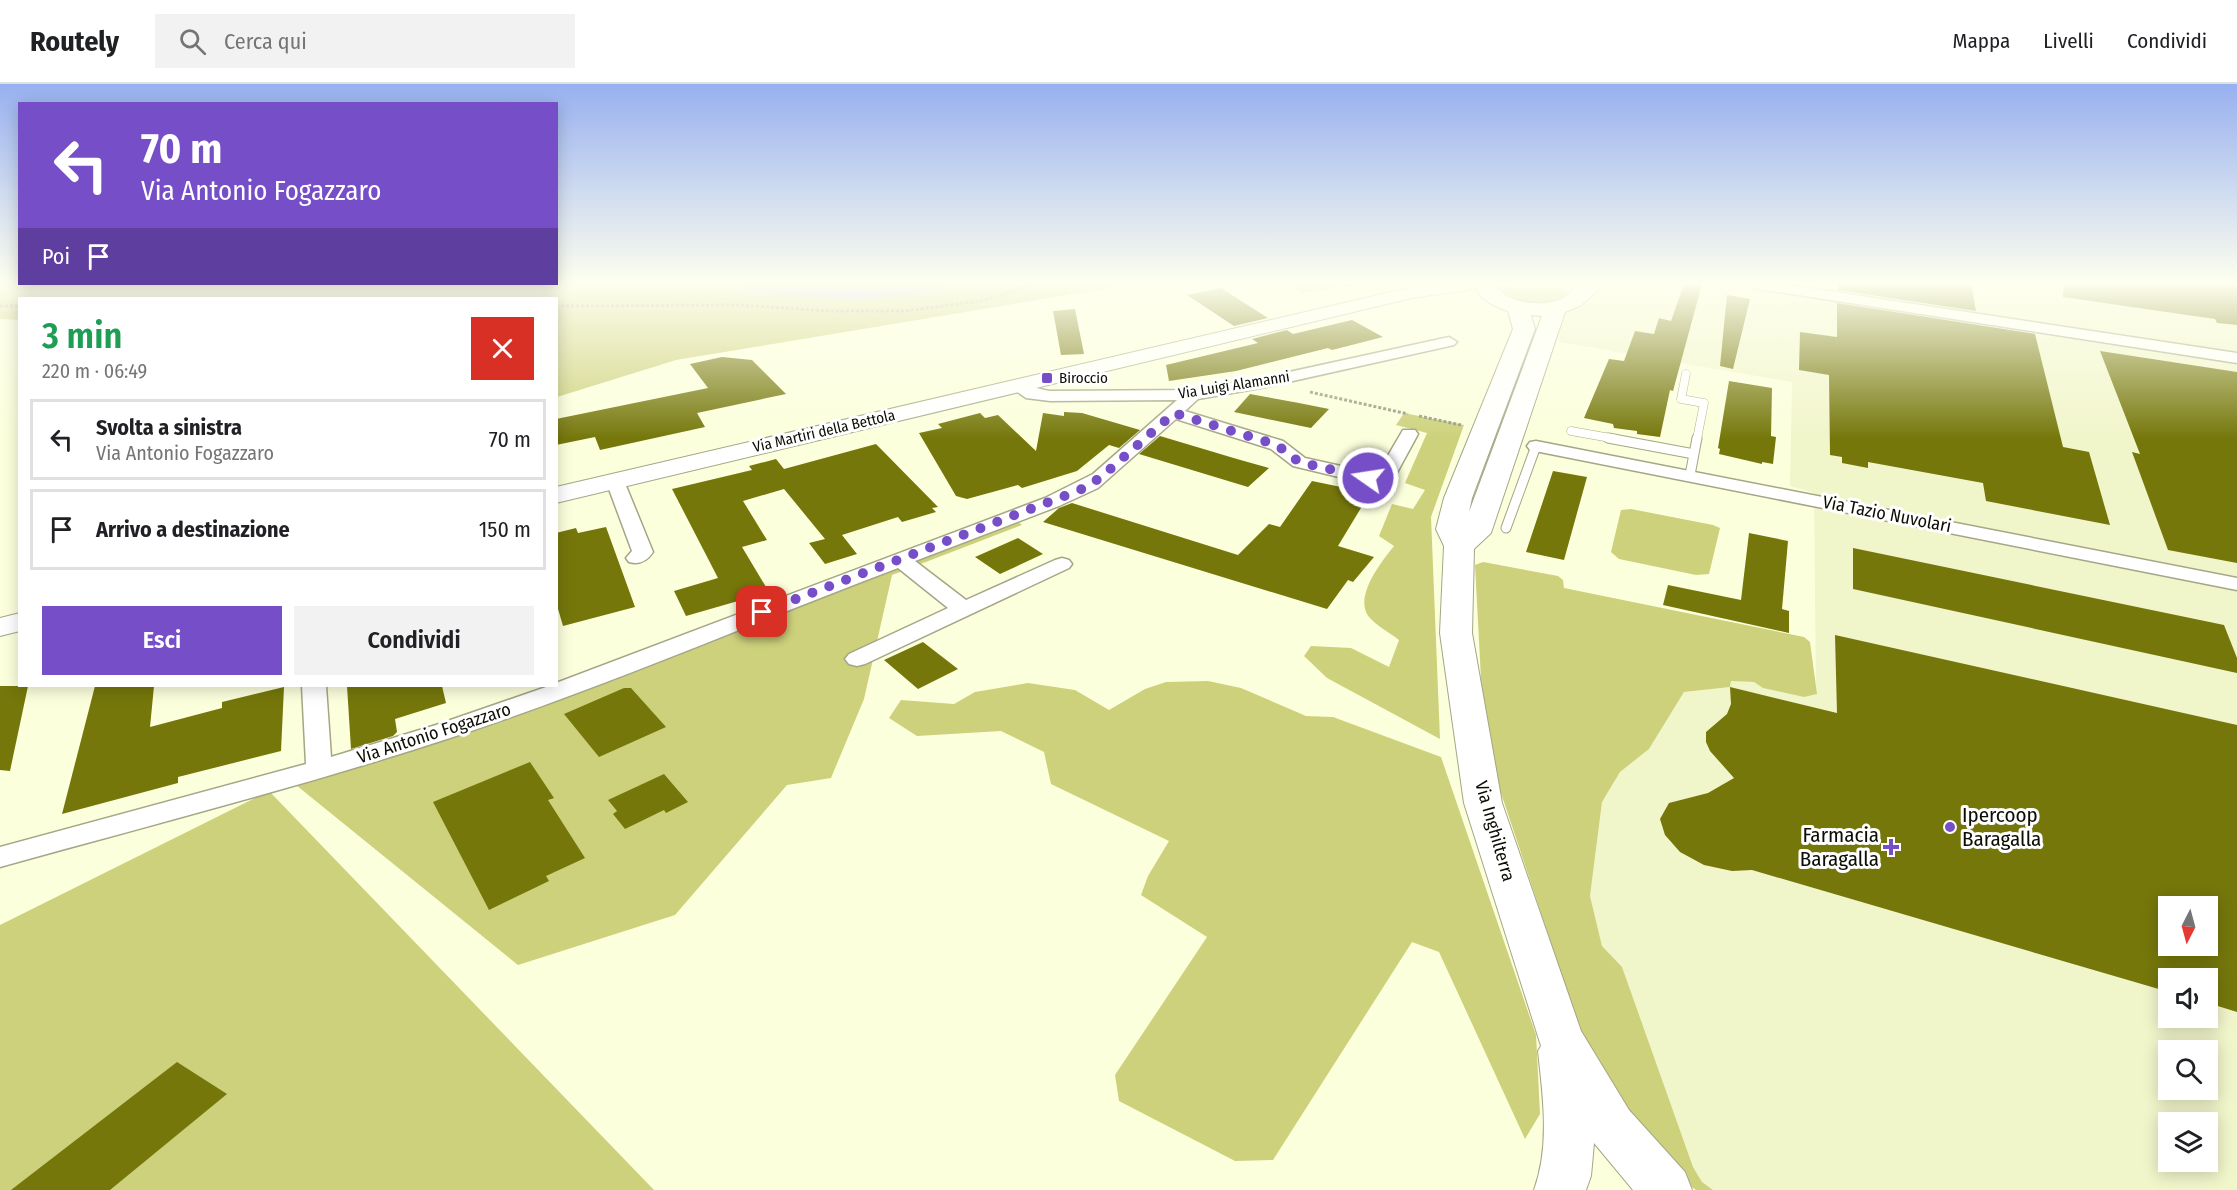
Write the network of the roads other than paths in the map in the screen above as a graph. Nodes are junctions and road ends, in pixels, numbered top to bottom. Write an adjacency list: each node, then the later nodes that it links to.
1 (1228, 336): 7 (main road, Via Martiri della Bettola)
2 (1521, 336): 21 (main road, Via Inghilterra)
3 (1546, 336): 21 (main road)
4 (2091, 336): 6 (street)
5 (1449, 342): 11 (street, Via Luigi Alamanni)
6 (2237, 358)
7 (1091, 368): 9 (main road, Via Martiri della Bettola); 10 (street)
8 (1686, 374): 16 (lane)
9 (1017, 386): 10 (street, Via Luigi Alamanni); 18 (main road, Via Martiri della Bettola)
10 (1102, 395): 11 (street, Via Luigi Alamanni)
11 (1193, 395): 12 (street, Via Antonio Fogazzaro)
12 (1174, 413): 14 (street); 23 (street, Via Antonio Fogazzaro)
13 (1571, 431): 16 (lane)
14 (1409, 434)
15 (1536, 446): 17 (street, Via Tazio Nuvolari); 20 (lane)
16 (1694, 454): 17 (lane)
17 (1690, 475): 25 (street, Via Tazio Nuvolari)
18 (615, 481): 19 (main road, Via Martiri della Bettola); 22 (street)
19 (558, 495)
20 (1506, 528)
21 (1459, 546): 33 (main road, Via Inghilterra)
22 (636, 558)
23 (900, 559): 26 (street); 31 (street, Via Antonio Fogazzaro)
24 (1062, 564): 26 (street)
25 (2237, 584)
26 (964, 610): 29 (street)
27 (18, 622): 28 (main road)
28 (0, 627)
29 (857, 659)
30 (314, 687): 31 (street)
31 (319, 770): 32 (street, Via Antonio Fogazzaro)
32 (0, 857)
33 (1560, 1038): 34 (main road, Via Inghilterra); 35 (main road, Via Inghilterra)
34 (1560, 1190)
35 (1666, 1190)

